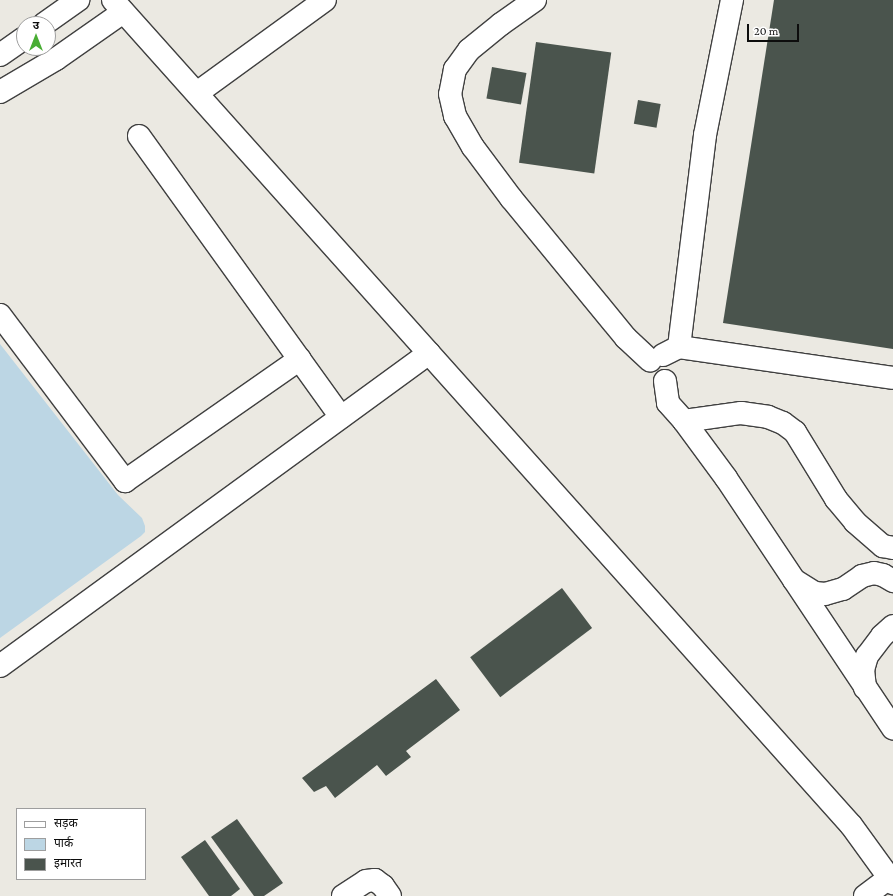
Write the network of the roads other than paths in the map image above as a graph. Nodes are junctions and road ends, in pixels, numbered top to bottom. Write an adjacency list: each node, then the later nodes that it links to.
1 (78, 0): 6 (street)
2 (325, 0): 10 (street)
3 (535, 0): 14 (street)
4 (732, 0): 14 (street)
5 (118, 6): 9 (street); 10 (street)
6 (55, 16)
7 (16, 44): 8 (street)
8 (0, 55)
9 (0, 92)
10 (197, 93): 13 (street)
11 (139, 136): 15 (street)
12 (0, 315): 15 (street)
13 (429, 353): 17 (street); 26 (street)
14 (664, 354): 16 (street); 18 (street)
15 (300, 359): 17 (street)
16 (893, 378)
17 (341, 417): 23 (street)
18 (684, 421): 19 (street); 21 (street)
19 (888, 547): 20 (street)
20 (888, 578): 21 (street)
21 (793, 580): 24 (street)
22 (893, 626): 24 (street)
23 (0, 666)
24 (865, 688): 25 (street)
25 (893, 728)
26 (891, 881): 29 (street)
27 (343, 896): 28 (street)
28 (390, 896)
29 (866, 896)

